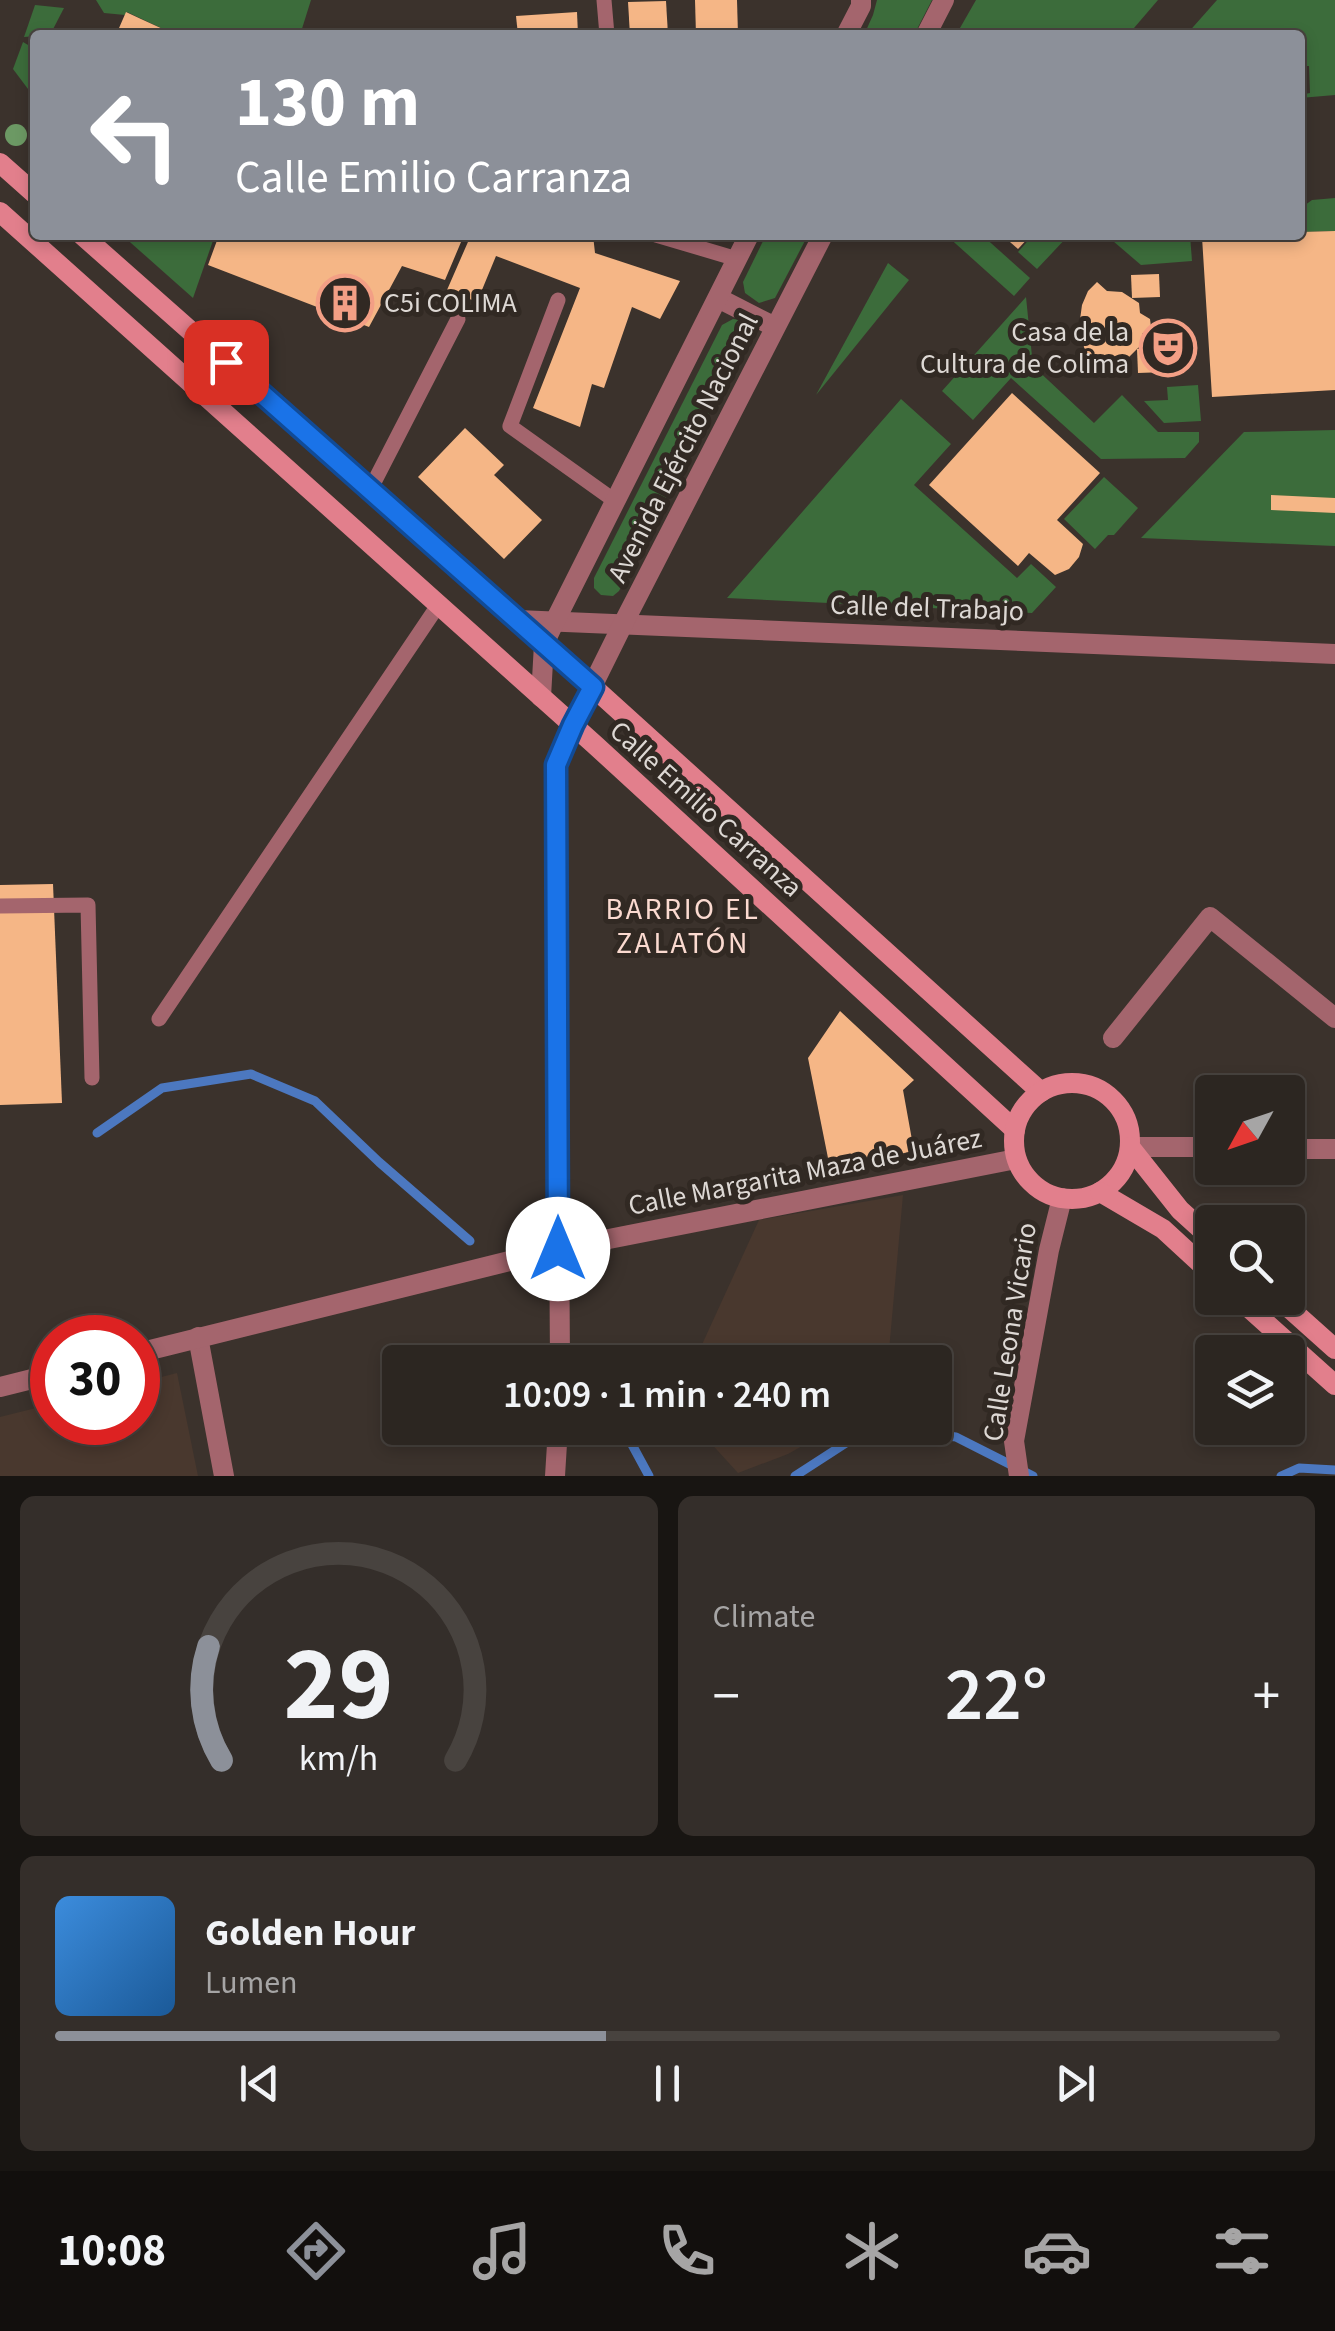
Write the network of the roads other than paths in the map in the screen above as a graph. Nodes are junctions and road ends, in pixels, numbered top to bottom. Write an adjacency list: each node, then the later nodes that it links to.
1 (604, 0): 4 (lane)
2 (861, 0): 5 (street)
3 (944, 0): 6 (street)
4 (607, 30)
5 (849, 30)
6 (929, 30)
7 (0, 163): 8 (main road)
8 (30, 190)
9 (0, 212): 10 (main road, Calle Emilio Carranza)
10 (30, 239)
11 (31, 240): 23 (main road, Calle Emilio Carranza)
12 (88, 240): 21 (main road, Calle Emilio Carranza)
13 (673, 240): 16 (lane)
14 (746, 240): 16 (street, Avenida Ejército Nacional)
15 (820, 240): 20 (street, Avenida Ejército Nacional)
16 (737, 259): 17 (street, Avenida Ejército Nacional)
17 (718, 298): 20 (street); 22 (street, Avenida Ejército Nacional)
18 (558, 300): 22 (lane)
19 (458, 319): 21 (lane)
20 (775, 326): 26 (street, Avenida Ejército Nacional)
21 (370, 490): 24 (main road, Calle Emilio Carranza)
22 (615, 502): 25 (street, Avenida Ejército Nacional)
23 (439, 604): 30 (main road, Calle Emilio Carranza); 34 (lane)
24 (517, 620): 25 (street, Calle del Trabajo); 27 (main road, Calle Emilio Carranza)
25 (554, 621): 26 (street, Calle del Trabajo); 27 (street, Avenida Ejército Nacional)
26 (623, 624): 28 (street, Calle del Trabajo); 29 (street, Avenida Ejército Nacional)
27 (544, 644): 29 (main road, Calle Emilio Carranza); 30 (street)
28 (1335, 654)
29 (593, 687): 31 (street, Avenida Ejército Nacional); 37 (main road, Calle Emilio Carranza)
30 (541, 696): 31 (main road, Calle Emilio Carranza)
31 (573, 725): 38 (main road, Calle Emilio Carranza); 47 (street, Avenida Ejército Nacional)
32 (0, 906): 36 (lane)
33 (1335, 1018): 35 (street)
34 (159, 1019)
35 (1113, 1038)
36 (92, 1078)
37 (1042, 1092): 38 (main road); 39 (main road)
38 (1015, 1130): 43 (main road)
39 (1130, 1147): 40 (street); 44 (main road); 46 (main road)
40 (1195, 1147)
41 (1305, 1149): 42 (street)
42 (1335, 1150)
43 (1016, 1158): 45 (main road); 47 (street, Calle Margarita Maza de Juárez)
44 (1100, 1192): 45 (main road); 48 (main road)
45 (1062, 1198): 61 (street, Calle Leona Vicario)
46 (1195, 1224)
47 (558, 1249): 51 (street, Calle Margarita Maza de Juárez); 52 (street, Avenida Ejército Nacional)
48 (1195, 1259)
49 (1257, 1315): 56 (main road)
50 (1297, 1315): 54 (main road)
51 (198, 1338): 53 (street, Calle Margarita Maza de Juárez); 59 (street)
52 (559, 1345)
53 (160, 1347)
54 (1335, 1349)
55 (30, 1380): 57 (street)
56 (1335, 1385)
57 (0, 1387)
58 (557, 1445): 60 (street)
59 (224, 1476)
60 (556, 1476)
61 (1020, 1476)

